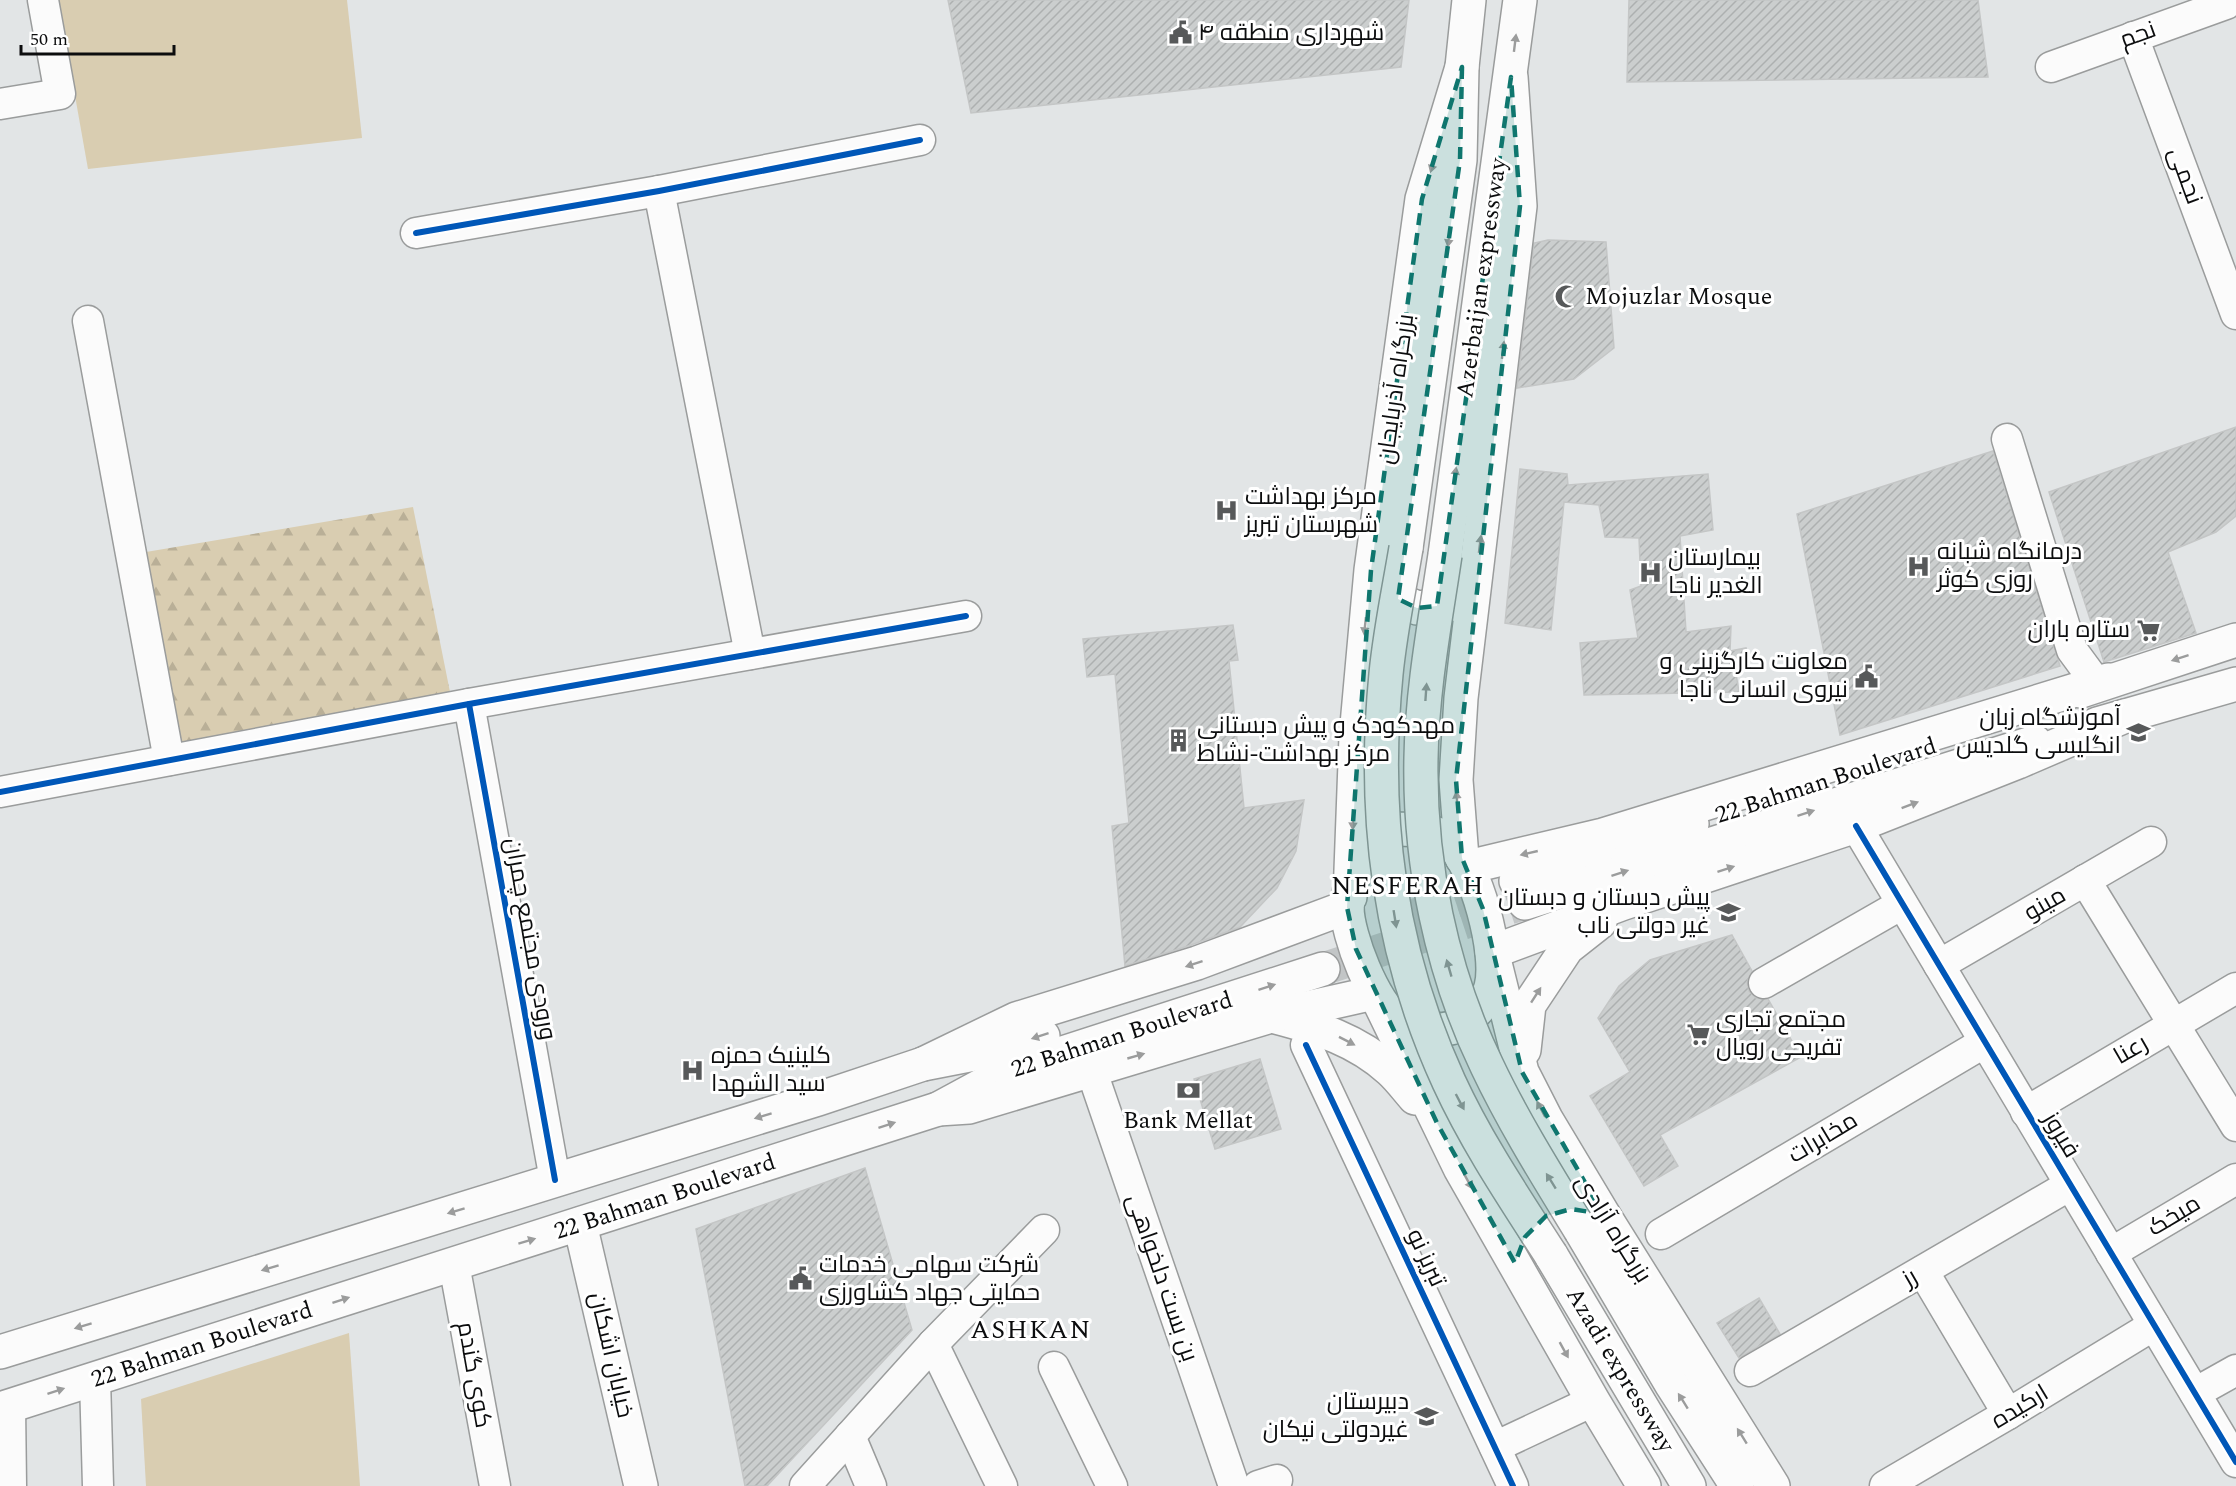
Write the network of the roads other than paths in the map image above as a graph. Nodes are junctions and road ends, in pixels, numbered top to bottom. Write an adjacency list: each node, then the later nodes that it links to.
1 (43, 0): 9 (street)
2 (1469, 0): 7 (main road, Azerbaijan expressway)
3 (1520, 0): 8 (main road, Azerbaijan expressway, one-way to 3)
4 (2226, 4): 5 (street, نجم)
5 (2133, 37): 6 (street, نجم); 13 (street, نجمی)
6 (2051, 67)
7 (1462, 68): 16 (main road, بزرگراه آذربایجان, one-way to 16); 58 (main road, Azerbaijan expressway, one-way to 58, bridge)
8 (1510, 77): 17 (main road, one-way to 8); 53 (main road, Azerbaijan expressway, one-way to 8, bridge)
9 (0, 104)
10 (920, 140): 11 (street)
11 (659, 191): 12 (street); 20 (street)
12 (416, 233)
13 (2236, 315)
14 (88, 321): 25 (street)
15 (2007, 440): 21 (street)
16 (1371, 570): 17 (main road); 31 (main road, بزرگراه آذربایجان, one-way to 31)
17 (1475, 587): 29 (main road, one-way to 17)
18 (966, 616): 20 (street)
19 (2236, 640): 21 (main road, 22 Bahman Boulevard, one-way to 21)
20 (750, 654): 23 (street)
21 (2103, 682): 24 (main road, 22 Bahman Boulevard, one-way to 24); 29 (main road, one-way to 29)
22 (2236, 684): 24 (main road, 22 Bahman Boulevard)
23 (469, 704): 25 (street); 51 (street, ورودی مجتمع چمران)
24 (2126, 716): 27 (main road, one-way to 24)
25 (169, 760): 26 (street)
26 (0, 792)
27 (1856, 826): 32 (main road, one-way to 27); 33 (street, فیروز)
28 (2151, 842): 30 (street, مینو)
29 (1465, 862): 31 (main road); 34 (main road)
30 (2085, 880): 35 (street, مینو); 40 (street)
31 (1348, 902): 38 (main road); 43 (main road, one-way to 43)
32 (1624, 903): 34 (main road); 45 (main road, one-way to 32)
33 (1902, 904): 35 (street, فیروز); 36 (street)
34 (1493, 954): 38 (main road); 45 (main road, بزرگراه آزادی)
35 (1939, 965): 41 (street, فیروز)
36 (1764, 983)
37 (2236, 988): 40 (street, رعنا)
38 (1376, 995): 39 (main road); 48 (main road)
39 (1271, 1016): 44 (main road, one-way to 39); 48 (main road, one-way to 48)
40 (2174, 1025): 47 (street, رعنا); 49 (street)
41 (1985, 1042): 47 (street, فیروز); 56 (street, مخابرات)
42 (1306, 1045): 74 (street, تبریز نو)
43 (923, 1064): 46 (main road, 22 Bahman Boulevard, one-way to 43); 51 (main road, 22 Bahman Boulevard, one-way to 51)
44 (1091, 1069): 46 (main road); 84 (street, بن بست دلخواهی)
45 (1521, 1072): 53 (main road, بزرگراه آزادی, one-way to 45)
46 (938, 1109): 54 (main road, 22 Bahman Boulevard, one-way to 46)
47 (2026, 1112): 52 (street, فیروز)
48 (1437, 1123): 59 (main road, one-way to 59)
49 (2236, 1126)
50 (2236, 1179): 57 (street, میخک)
51 (555, 1180): 64 (main road, 22 Bahman Boulevard, one-way to 64)
52 (2070, 1185): 57 (street, فیروز); 61 (street, رز)
53 (1592, 1222): 59 (main road); 88 (main road, Azadi expressway, one-way to 53); 89 (main road, بزرگراه آزادی, one-way to 53)
54 (580, 1224): 60 (main road, 22 Bahman Boulevard, one-way to 54); 79 (main road, خیابان اشکان)
55 (1044, 1230): 63 (street)
56 (1661, 1234)
57 (2111, 1253): 62 (street, فیروز)
58 (1551, 1255): 87 (main road, Azadi expressway)
59 (1515, 1263): 70 (main road, one-way to 70)
60 (454, 1264): 68 (main road, 22 Bahman Boulevard, one-way to 60); 78 (street, کوی گندم)
61 (1923, 1271): 67 (street, رز); 72 (street)
62 (2154, 1324): 69 (street, فیروز); 72 (street, ارکیده)
63 (933, 1344): 73 (street); 82 (street)
64 (0, 1352)
65 (1054, 1367): 83 (street)
66 (2236, 1370): 69 (street)
67 (1750, 1371)
68 (95, 1379): 71 (main road, 22 Bahman Boulevard, one-way to 68); 77 (street)
69 (2195, 1393): 75 (street, فیروز)
70 (1593, 1401): 74 (street); 86 (main road)
71 (5, 1408): 76 (street)
72 (2008, 1414): 90 (street, ارکیده)
73 (850, 1436): 80 (street); 81 (street)
74 (1495, 1447): 85 (street, تبریز نو)
75 (2236, 1462)
76 (11, 1486)
77 (98, 1486)
78 (495, 1486)
79 (641, 1486)
80 (804, 1486)
81 (871, 1486)
82 (1002, 1486)
83 (1112, 1486)
84 (1234, 1486)
85 (1514, 1486)
86 (1644, 1486)
87 (1689, 1486)
88 (1737, 1486)
89 (1773, 1486)
90 (1885, 1486)

